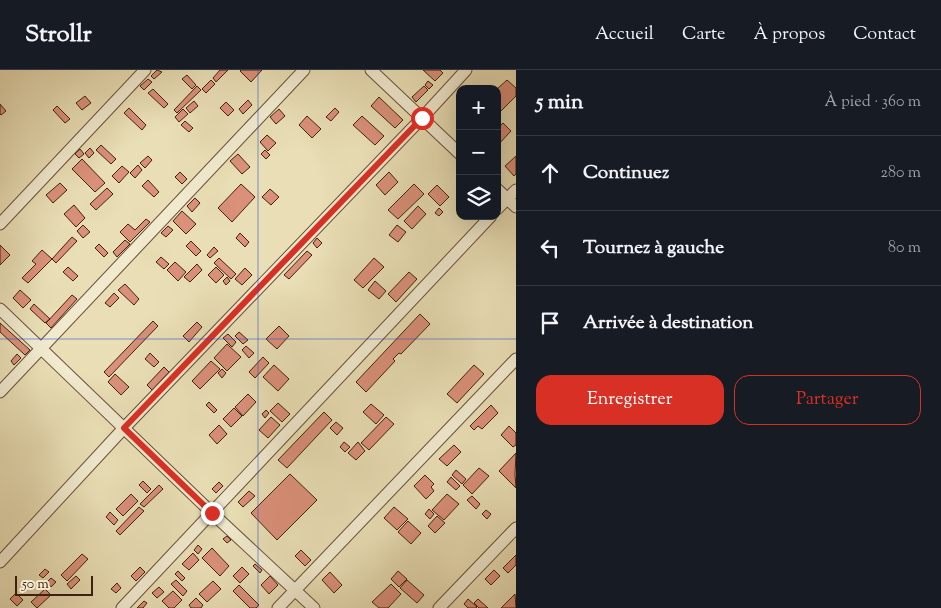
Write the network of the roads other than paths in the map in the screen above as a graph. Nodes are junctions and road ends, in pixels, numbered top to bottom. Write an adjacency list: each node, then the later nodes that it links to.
1 (146, 70): 11 (street)
2 (304, 70): 13 (street)
3 (370, 70): 5 (street)
4 (466, 70): 5 (street)
5 (422, 118): 6 (street); 16 (street)
6 (456, 150)
7 (516, 190): 9 (street)
8 (501, 193): 9 (street)
9 (512, 203)
10 (487, 220): 17 (street)
11 (0, 224)
12 (0, 309): 13 (street)
13 (42, 348): 15 (street); 16 (street)
14 (516, 359): 20 (street)
15 (0, 392)
16 (124, 428): 17 (street); 19 (street)
17 (212, 513): 20 (street); 21 (street)
18 (516, 528): 24 (street)
19 (0, 562)
20 (295, 590): 22 (street); 23 (street)
21 (122, 608)
22 (278, 608)
23 (314, 608)
24 (439, 608)

